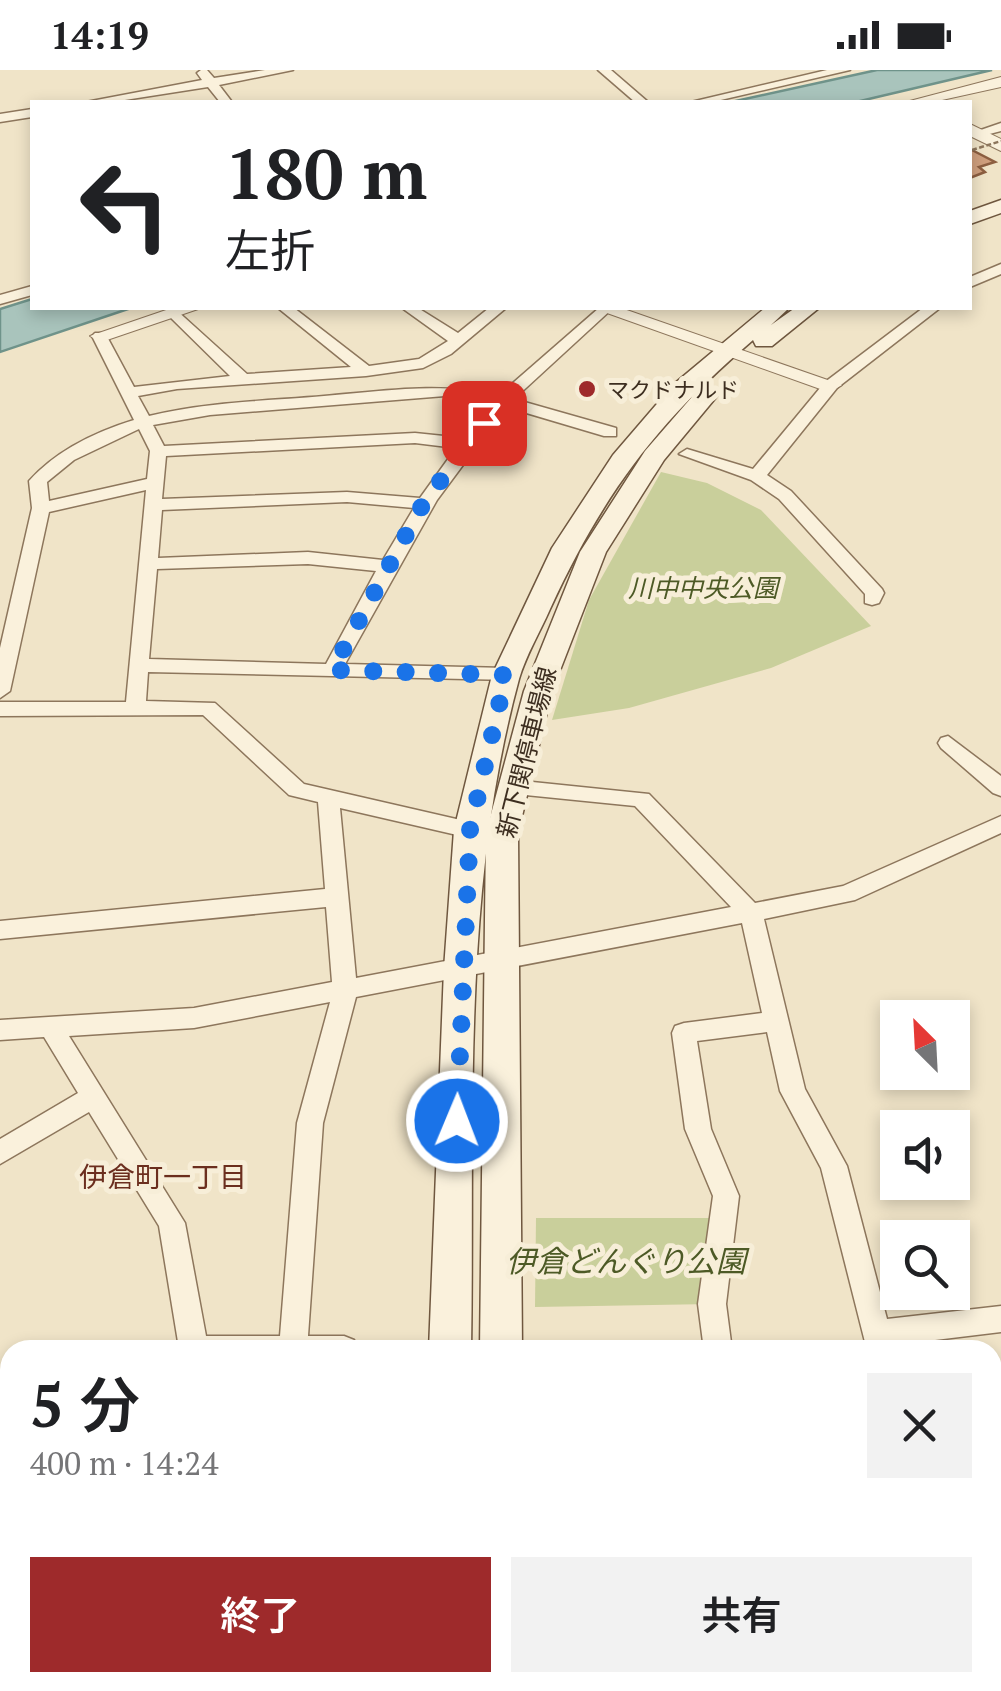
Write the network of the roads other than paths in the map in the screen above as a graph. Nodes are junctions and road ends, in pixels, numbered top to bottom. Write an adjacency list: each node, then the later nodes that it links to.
1 (202, 70): 5 (street)
2 (288, 70): 5 (street)
3 (604, 70): 9 (street)
4 (844, 70): 10 (street)
5 (210, 82): 7 (street); 8 (street)
6 (1001, 82): 11 (street)
7 (104, 100)
8 (224, 100)
9 (640, 100)
10 (706, 100)
11 (926, 100)
12 (30, 112): 13 (street)
13 (0, 118)
14 (1001, 128): 15 (street)
15 (973, 137): 16 (street)
16 (1001, 143)
17 (1001, 192): 18 (main road)
18 (972, 203)
19 (1001, 206): 20 (main road)
20 (972, 217)
21 (1001, 268): 22 (street)
22 (972, 282)
23 (30, 291): 24 (street)
24 (0, 300)
25 (183, 310): 34 (street); 38 (street)
26 (288, 310): 37 (street)
27 (412, 310): 35 (street)
28 (496, 310): 35 (street)
29 (602, 310): 41 (street)
30 (610, 310): 36 (street)
31 (776, 310): 36 (main road, 新下関停車場線)
32 (805, 310): 36 (main road, 新下関停車場線)
33 (929, 310): 39 (street)
34 (100, 336): 40 (street)
35 (458, 340): 37 (street)
36 (736, 352): 39 (street); 57 (main road, 新下関停車場線); 62 (main road, 新下関停車場線)
37 (366, 371): 38 (street)
38 (242, 378): 40 (street)
39 (831, 386): 47 (street)
40 (127, 393): 42 (street)
41 (500, 403): 42 (street); 43 (street); 44 (street)
42 (142, 421): 45 (street); 51 (street)
43 (610, 432)
44 (467, 444): 45 (street); 49 (street)
45 (158, 451): 48 (street)
46 (687, 454): 47 (street)
47 (757, 476): 54 (street)
48 (158, 482): 50 (street); 51 (street)
49 (423, 504): 50 (street); 53 (street)
50 (155, 505): 52 (street)
51 (41, 508): 58 (street)
52 (149, 564): 53 (street); 55 (street)
53 (387, 566): 56 (street)
54 (872, 598)
55 (140, 665): 56 (street); 60 (street)
56 (332, 670): 57 (street)
57 (506, 675): 66 (main road, 新下関停車場線)
58 (0, 691)
59 (0, 709): 60 (street)
60 (135, 710): 64 (street)
61 (948, 742): 63 (street)
62 (512, 788): 68 (street); 70 (main road, 新下関停車場線)
63 (1001, 788)
64 (328, 799): 66 (street); 67 (street)
65 (1001, 824): 68 (street)
66 (470, 830): 71 (main road, 新下関停車場線)
67 (336, 896): 69 (street); 72 (street)
68 (751, 914): 70 (street); 73 (street)
69 (0, 930)
70 (501, 962): 71 (street); 82 (main road, 新下関停車場線)
71 (461, 969): 72 (street); 81 (main road, 新下関停車場線)
72 (345, 992): 74 (street); 80 (street)
73 (775, 1021): 83 (street); 84 (street)
74 (50, 1028): 75 (street); 76 (street)
75 (0, 1030)
76 (94, 1095): 77 (street); 79 (street)
77 (0, 1154)
78 (1001, 1319): 85 (street)
79 (191, 1340)
80 (294, 1340)
81 (450, 1340)
82 (501, 1340)
83 (717, 1340)
84 (878, 1340)
85 (890, 1340)

